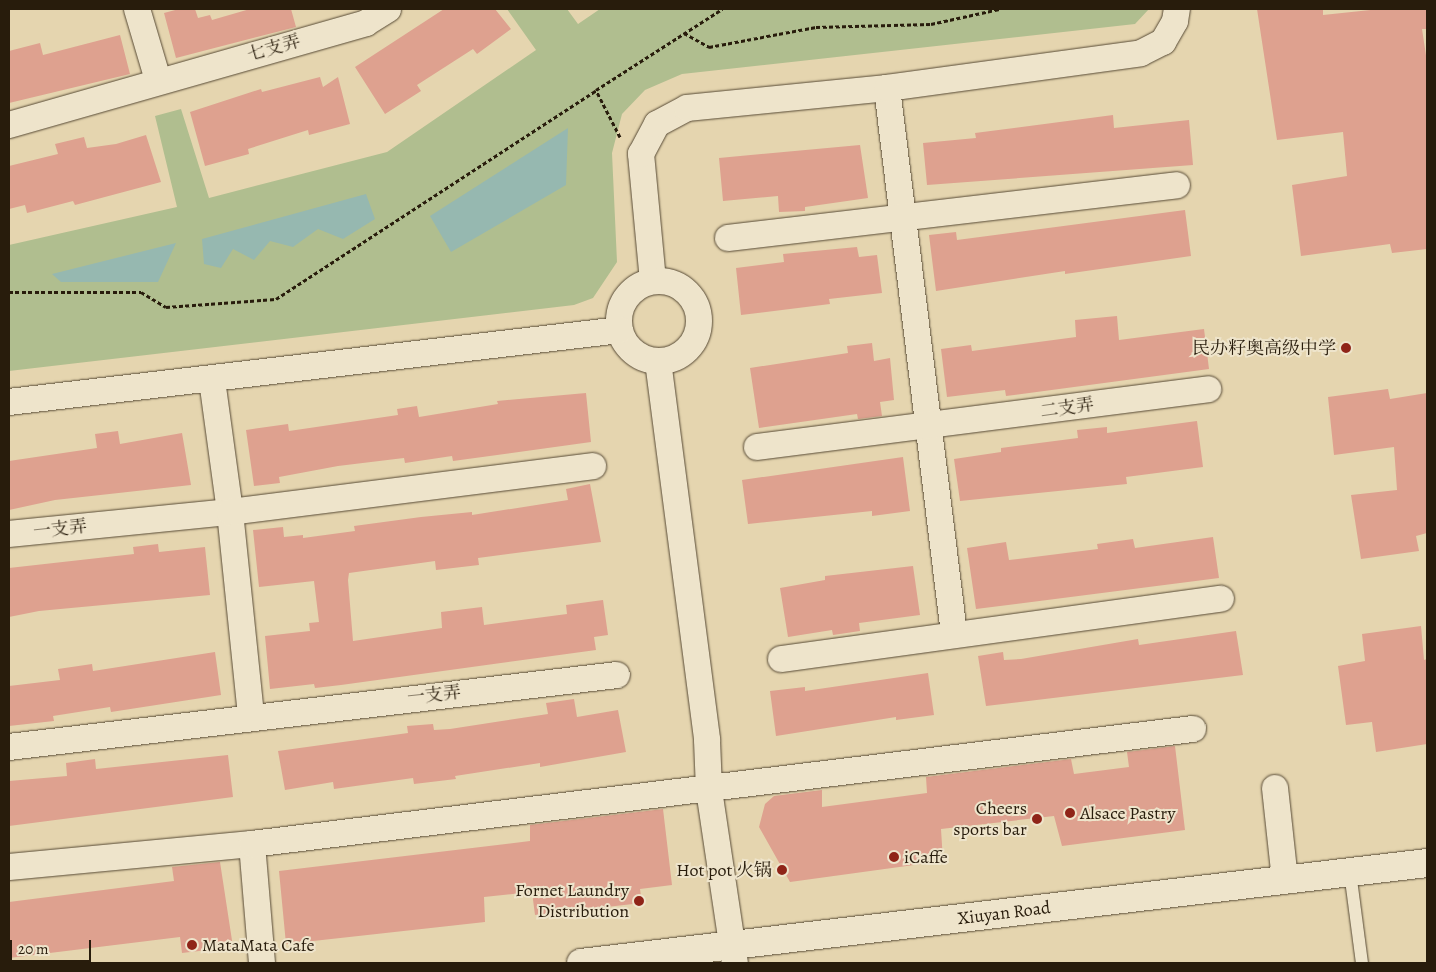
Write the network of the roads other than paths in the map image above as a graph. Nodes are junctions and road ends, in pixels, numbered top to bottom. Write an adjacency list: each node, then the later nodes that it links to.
1 (137, 9): 4 (street)
2 (388, 9): 4 (street, 七支弄)
3 (1177, 9): 5 (street)
4 (158, 80): 6 (street, 七支弄)
5 (887, 88): 8 (street); 10 (street)
6 (9, 125)
7 (1177, 185): 8 (street)
8 (901, 218): 9 (street); 16 (street)
9 (728, 238)
10 (653, 281): 11 (street); 12 (street)
11 (620, 330): 12 (street); 13 (street)
12 (658, 361): 29 (street)
13 (212, 380): 15 (street); 19 (street)
14 (1208, 389): 16 (street, 二支弄)
15 (9, 402)
16 (926, 426): 17 (street, 二支弄); 22 (street)
17 (757, 447)
18 (593, 466): 19 (street, 一支弄)
19 (230, 512): 20 (street, 一支弄); 25 (street)
20 (9, 534)
21 (1221, 599): 22 (street)
22 (954, 634): 23 (street)
23 (781, 659)
24 (616, 675): 25 (street, 一支弄)
25 (251, 716): 27 (street, 一支弄)
26 (1193, 729): 29 (street)
27 (9, 747)
28 (1275, 788): 34 (street)
29 (709, 790): 30 (street); 35 (street)
30 (252, 844): 32 (street); 36 (street)
31 (1427, 863): 33 (main road, Xiuyan Road)
32 (9, 867)
33 (1350, 872): 34 (main road, Xiuyan Road); 38 (lane)
34 (1285, 880): 35 (main road, Xiuyan Road)
35 (734, 954): 37 (main road, Xiuyan Road)
36 (262, 963)
37 (581, 963)
38 (1362, 963)

